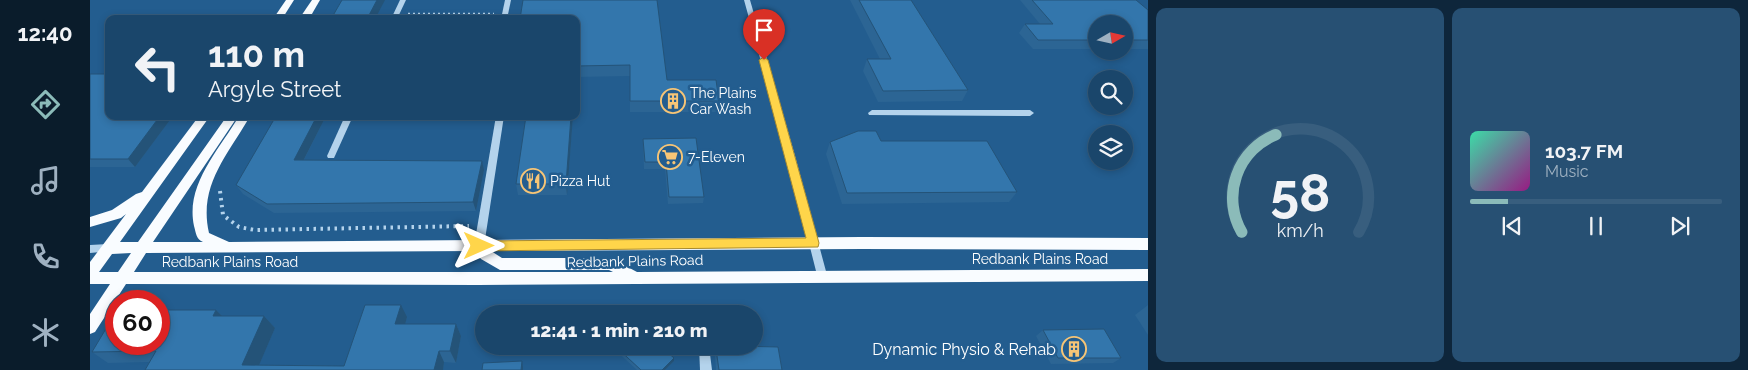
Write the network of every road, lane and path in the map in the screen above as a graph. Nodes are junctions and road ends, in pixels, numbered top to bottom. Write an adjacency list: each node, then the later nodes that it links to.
1 (290, 0): 6 (main road)
2 (316, 0): 7 (main road)
3 (403, 0): 8 (street)
4 (508, 0): 9 (street)
5 (747, 0): 22 (street)
6 (280, 15)
7 (307, 15)
8 (396, 15)
9 (504, 15)
10 (1030, 112): 11 (street)
11 (872, 113)
12 (202, 120): 19 (main road)
13 (230, 120): 28 (main road, Redbank Plains Road)
14 (242, 120): 25 (main road)
15 (346, 120): 17 (street)
16 (499, 120): 21 (street)
17 (331, 156)
18 (220, 186): 21 (path)
19 (148, 193): 20 (main road); 27 (main road)
20 (90, 222)
21 (482, 226): 24 (street)
22 (813, 243): 23 (main road, Redbank Plains Road); 24 (main road, Redbank Plains Road); 31 (street)
23 (1148, 244)
24 (479, 246): 25 (main road, Redbank Plains Road); 34 (main road)
25 (229, 247): 28 (main road, Redbank Plains Road)
26 (90, 248): 27 (street)
27 (108, 248): 28 (main road, Redbank Plains Road); 29 (main road)
28 (142, 248): 33 (main road)
29 (90, 273)
30 (1148, 274): 31 (main road, Redbank Plains Road)
31 (822, 275): 34 (main road, Redbank Plains Road)
32 (90, 278): 33 (main road, Redbank Plains Road)
33 (122, 278): 34 (main road, Redbank Plains Road); 35 (main road)
34 (635, 278)
35 (90, 327)
36 (705, 355): 37 (street)
37 (706, 370)

